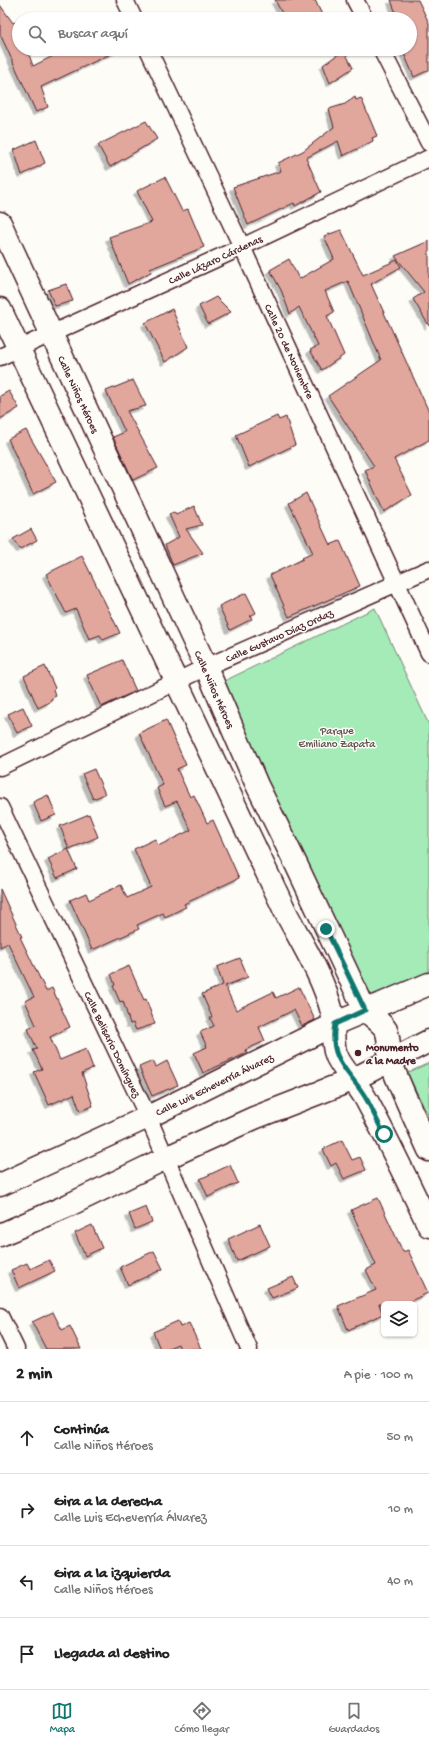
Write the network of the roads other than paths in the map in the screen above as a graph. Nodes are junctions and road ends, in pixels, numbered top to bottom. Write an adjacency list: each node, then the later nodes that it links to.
1 (125, 0): 3 (street)
2 (355, 0): 4 (street)
3 (131, 12)
4 (361, 12)
5 (151, 56): 10 (street, Calle 20 de Noviembre)
6 (384, 56): 7 (street)
7 (429, 143)
8 (429, 158): 10 (street, Calle Lázaro Cárdenas)
9 (0, 223): 12 (street, Calle Niños Héroes)
10 (242, 247): 12 (street, Calle Lázaro Cárdenas); 15 (street, Calle 20 de Noviembre)
11 (0, 309): 13 (street)
12 (51, 334): 13 (street, Calle Lázaro Cárdenas); 17 (street, Calle Niños Héroes)
13 (9, 353): 18 (street)
14 (429, 569): 15 (street, Calle Gustavo Díaz Ordaz)
15 (397, 584): 16 (street, Calle 20 de Noviembre); 17 (street, Calle Gustavo Díaz Ordaz)
16 (429, 653)
17 (206, 667): 18 (street, Calle Gustavo Díaz Ordaz); 22 (street, Calle Niños Héroes)
18 (177, 681): 19 (street, Calle Gustavo Díaz Ordaz); 23 (street)
19 (0, 767)
20 (0, 807): 27 (street, Calle Belisario Domínguez)
21 (429, 984): 22 (street, Calle Luis Echeverría Álvarez)
22 (365, 1010): 23 (street, Calle Luis Echeverría Álvarez); 25 (street, Calle Niños Héroes)
23 (335, 1024): 26 (street); 27 (street, Calle Luis Echeverría Álvarez)
24 (429, 1041): 25 (street)
25 (390, 1061): 26 (street); 28 (street, Calle Niños Héroes)
26 (352, 1080): 29 (street); 31 (street)
27 (148, 1117): 29 (street, Calle Belisario Domínguez); 30 (street, Calle Luis Echeverría Álvarez)
28 (429, 1150)
29 (166, 1158): 32 (street); 35 (street, Calle Belisario Domínguez)
30 (0, 1185)
31 (429, 1226)
32 (0, 1235)
33 (0, 1316): 34 (street)
34 (16, 1349)
35 (249, 1349)

